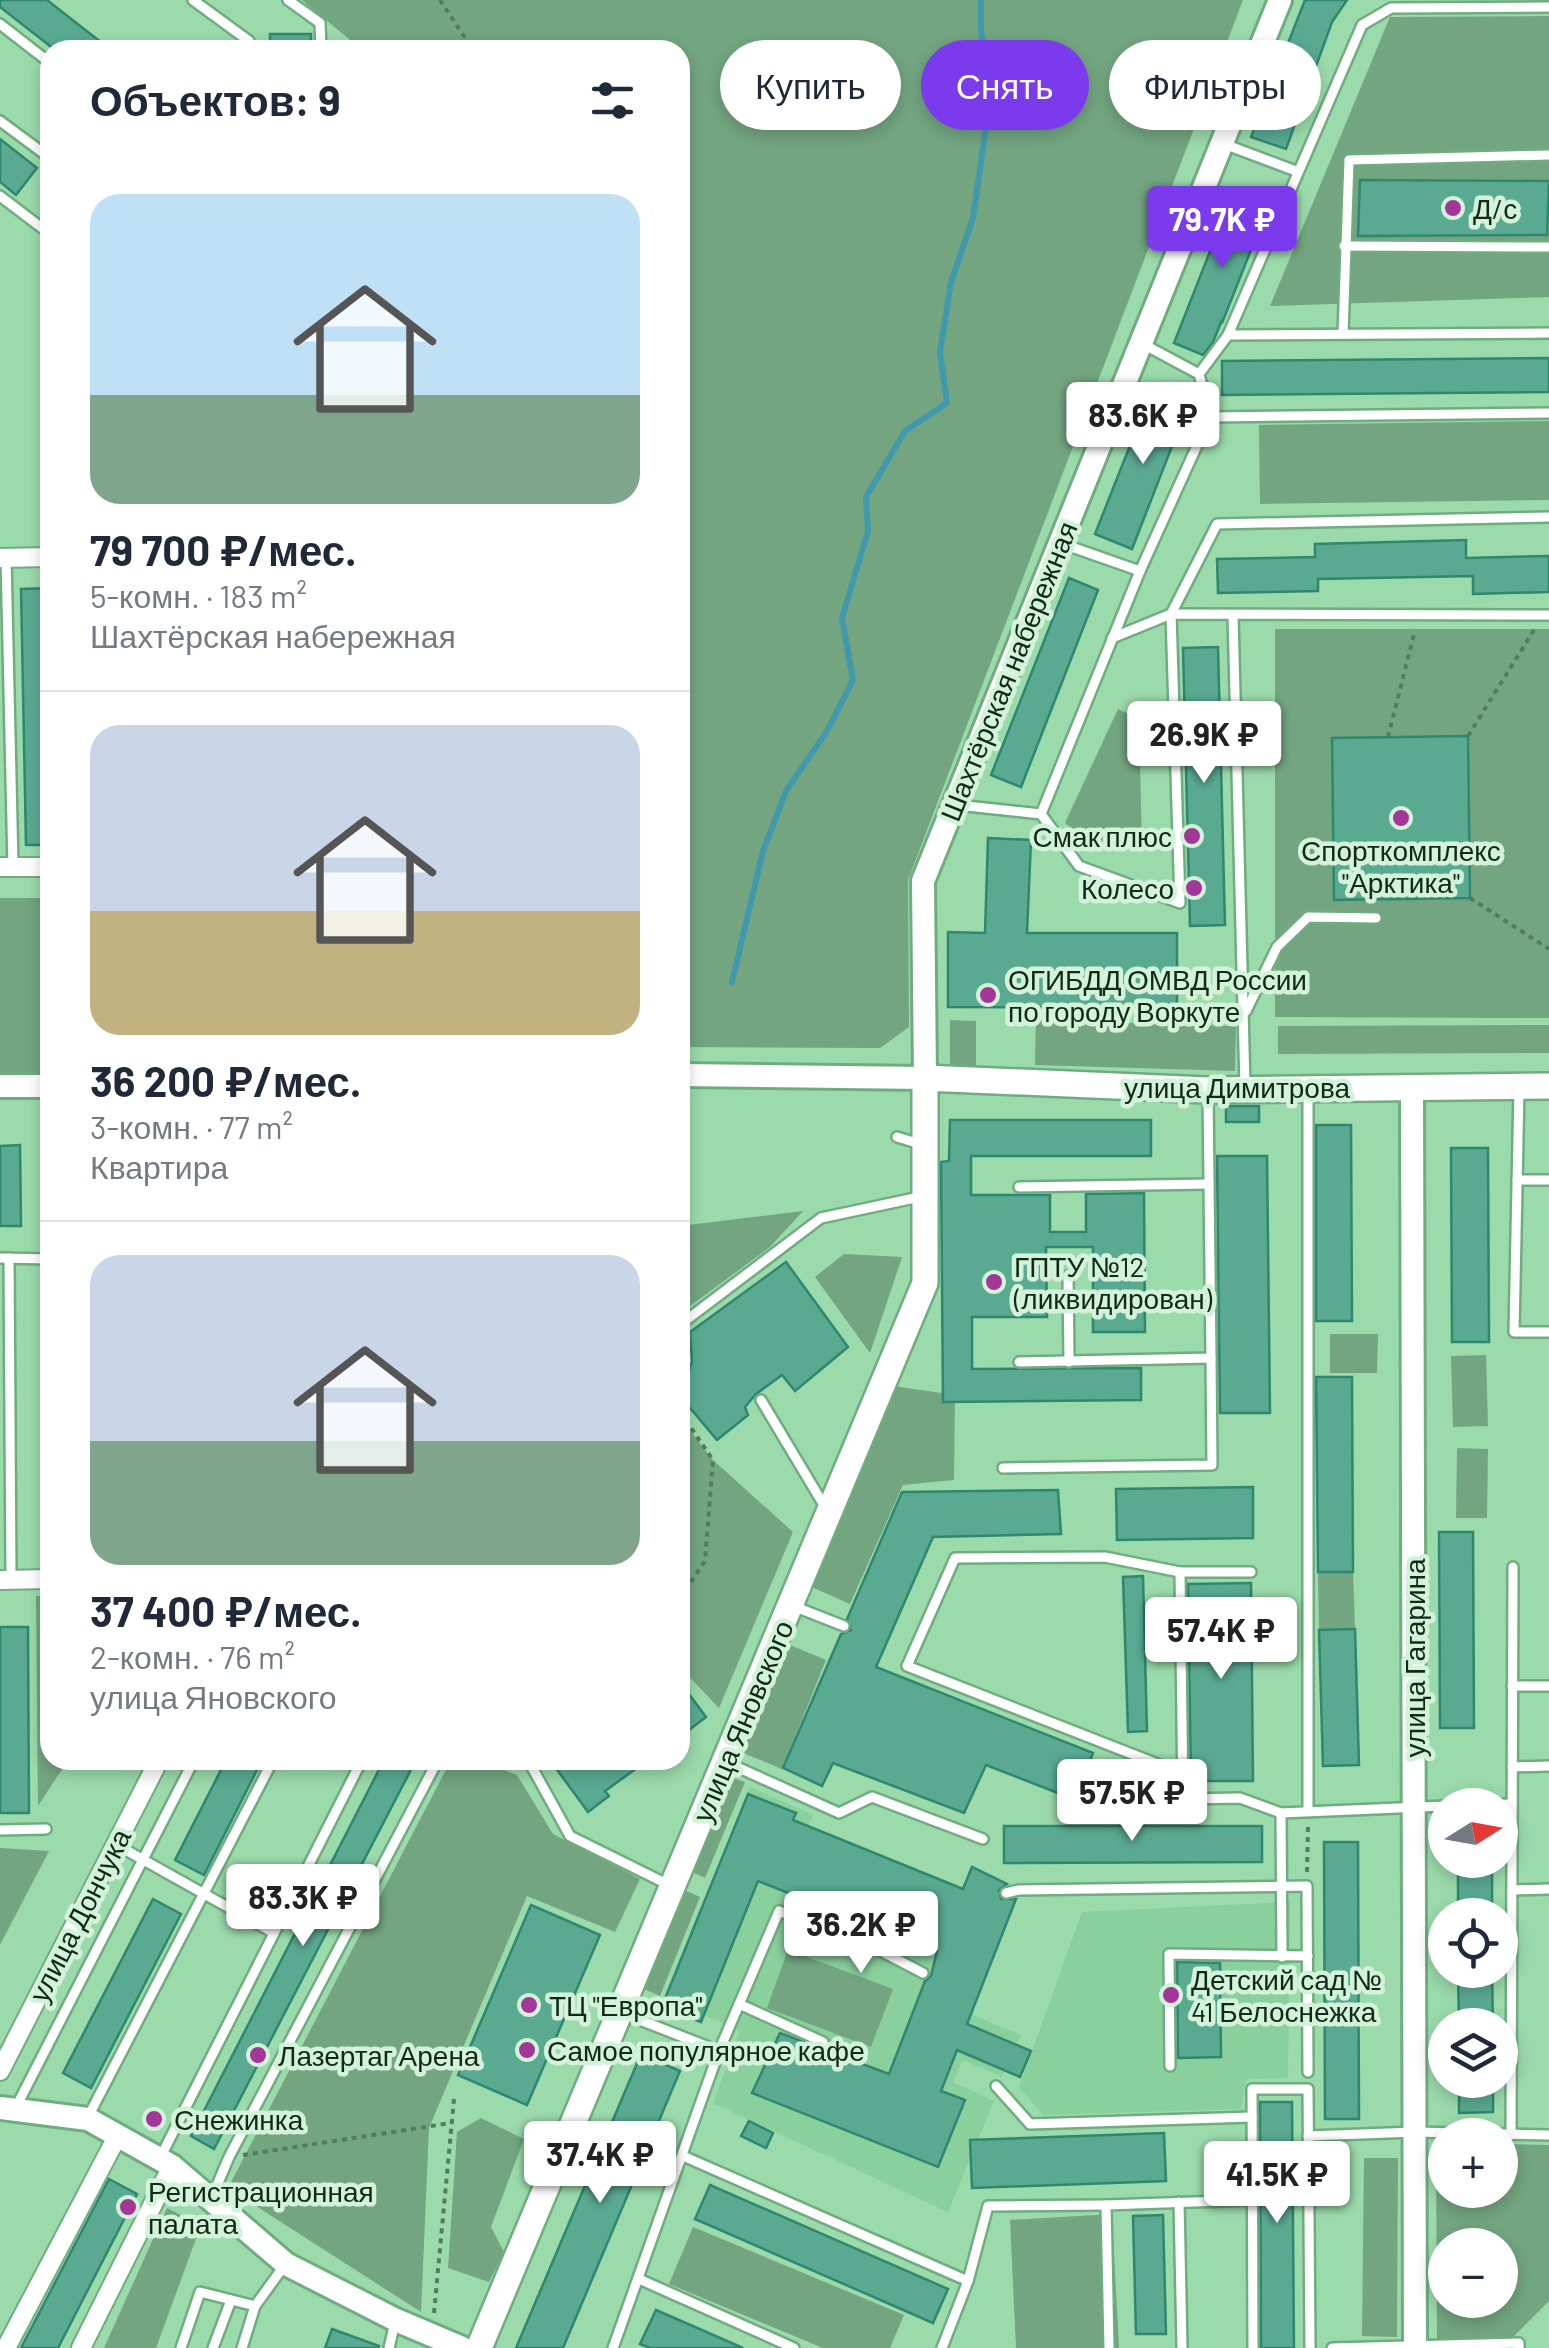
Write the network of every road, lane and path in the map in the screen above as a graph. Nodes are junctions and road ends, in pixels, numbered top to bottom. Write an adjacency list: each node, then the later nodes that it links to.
1 (194, 0): 7 (lane)
2 (288, 0): 8 (lane)
3 (440, 0): 9 (path)
4 (1280, 0): 12 (street, Шахтёрская набережная)
5 (1549, 7): 15 (lane)
6 (0, 24): 10 (lane)
7 (248, 40)
8 (320, 40)
9 (466, 40)
10 (40, 55)
11 (0, 120): 13 (lane)
12 (1222, 144): 15 (lane); 23 (street, Шахтёрская набережная)
13 (40, 150)
14 (1549, 156): 18 (lane)
15 (1296, 172): 22 (lane)
16 (0, 196): 17 (lane)
17 (40, 226)
18 (1344, 246): 19 (lane); 21 (lane)
19 (1549, 247)
20 (1549, 333): 21 (lane)
21 (1343, 334): 22 (lane)
22 (1228, 335): 24 (lane)
23 (1141, 343): 24 (lane); 28 (street, Шахтёрская набережная)
24 (1199, 374): 26 (lane)
25 (1549, 413): 26 (lane)
26 (1210, 417): 31 (lane)
27 (1549, 517): 32 (lane)
28 (1060, 543): 31 (lane); 39 (street, Шахтёрская набережная)
29 (40, 557): 30 (street)
30 (3, 558): 41 (lane)
31 (1140, 571): 36 (lane)
32 (1172, 614): 33 (lane); 36 (lane); 40 (lane)
33 (1234, 614): 34 (lane); 46 (lane)
34 (1418, 614): 35 (lane); 38 (path)
35 (1546, 615): 37 (path)
36 (1112, 638): 40 (lane)
37 (1468, 736)
38 (1388, 737)
39 (954, 804): 40 (lane); 48 (street, Шахтёрская набережная)
40 (1041, 814)
41 (6, 867): 42 (street)
42 (40, 867)
43 (1470, 898): 45 (path)
44 (1376, 918): 46 (lane)
45 (1549, 949)
46 (1244, 1015): 56 (lane)
47 (690, 1075): 48 (street)
48 (925, 1078): 55 (main road, улица Димитрова); 58 (main road, улица Яновского)
49 (0, 1086): 50 (street)
50 (40, 1086)
51 (1549, 1086): 53 (main road, улица Димитрова)
52 (1412, 1087): 53 (main road, улица Димитрова); 54 (main road, улица Димитрова); 97 (street, улица Гагарина)
53 (1519, 1087): 59 (lane)
54 (1308, 1089): 56 (main road, улица Димитрова); 99 (lane)
55 (1208, 1090): 56 (main road, улица Димитрова); 61 (lane)
56 (1246, 1090)
57 (898, 1138): 58 (lane)
58 (927, 1147): 63 (main road, улица Яновского)
59 (1517, 1180): 60 (lane); 68 (lane)
60 (1549, 1180)
61 (1209, 1184): 62 (lane); 69 (lane)
62 (1019, 1188)
63 (927, 1195): 67 (lane); 75 (main road, улица Яновского)
64 (5, 1258): 65 (lane); 80 (lane)
65 (40, 1259)
66 (1068, 1276): 71 (lane)
67 (690, 1317)
68 (1549, 1332)
69 (1211, 1358): 71 (lane); 74 (lane)
70 (1019, 1362): 71 (lane)
71 (1069, 1362)
72 (761, 1400): 75 (lane)
73 (690, 1427): 81 (path)
74 (1004, 1468)
75 (829, 1514): 82 (main road, улица Яновского)
76 (1513, 1567): 84 (lane)
77 (1180, 1572): 78 (lane); 95 (lane); 95 (lane)
78 (1250, 1572)
79 (40, 1579): 80 (street)
80 (5, 1580)
81 (690, 1583)
82 (791, 1605): 83 (lane); 86 (main road, улица Яновского)
83 (844, 1626)
84 (1512, 1686): 85 (lane); 88 (lane)
85 (1549, 1686)
86 (725, 1762): 103 (lane); 108 (main road, улица Яновского)
87 (1549, 1766): 88 (lane)
88 (1512, 1767): 96 (lane)
89 (154, 1770): 104 (street, улица Дончука)
90 (189, 1770): 105 (lane)
91 (268, 1770): 112 (lane)
92 (357, 1770): 114 (lane)
93 (433, 1770): 139 (lane)
94 (534, 1770): 108 (lane)
95 (1183, 1774): 100 (lane)
96 (1512, 1788)
97 (1414, 1806): 98 (lane); 99 (lane); 132 (street, улица Гагарина)
98 (1428, 1806)
99 (1308, 1811): 100 (lane); 107 (path)
100 (1281, 1813): 109 (lane)
101 (46, 1829): 102 (lane)
102 (0, 1830)
103 (983, 1839)
104 (114, 1844): 105 (lane); 123 (street, улица Дончука)
105 (143, 1860): 112 (lane); 127 (lane)
106 (1512, 1878): 111 (lane)
107 (1306, 1886): 109 (lane); 115 (lane)
108 (672, 1887): 119 (main road, улица Яновского)
109 (1280, 1887): 113 (lane); 116 (lane)
110 (1549, 1889): 111 (lane)
111 (1512, 1890): 129 (lane)
112 (205, 1894): 114 (lane); 130 (lane)
113 (1006, 1894)
114 (274, 1934): 140 (lane)
115 (1308, 1956): 116 (lane); 124 (lane)
116 (1282, 1957): 122 (lane)
117 (923, 1973): 118 (lane)
118 (740, 2004): 120 (lane); 121 (lane)
119 (620, 2012): 121 (lane); 159 (main road, улица Яновского)
120 (822, 2042)
121 (719, 2052): 138 (lane)
122 (1170, 2066)
123 (0, 2071)
124 (1308, 2072)
125 (996, 2086): 128 (lane)
126 (454, 2099): 131 (path)
127 (8, 2108): 130 (street)
128 (1252, 2118): 137 (lane); 142 (lane)
129 (1511, 2118)
130 (88, 2119): 136 (street)
131 (452, 2123): 139 (path); 151 (path)
132 (1415, 2132): 133 (lane); 137 (lane); 168 (street, улица Гагарина)
133 (1428, 2132)
134 (1518, 2135): 135 (lane)
135 (1549, 2135)
136 (118, 2136): 140 (street); 152 (street)
137 (1308, 2136): 166 (lane)
138 (683, 2156): 146 (lane); 147 (lane)
139 (228, 2157): 141 (lane)
140 (166, 2162): 141 (street); 153 (street)
141 (212, 2197): 145 (street)
142 (1252, 2200): 143 (lane); 165 (lane)
143 (1180, 2202): 144 (lane); 164 (lane)
144 (1106, 2205): 147 (lane); 163 (lane)
145 (286, 2264): 149 (lane); 150 (street)
146 (639, 2279): 160 (lane); 161 (lane)
147 (968, 2281): 162 (lane)
148 (230, 2300): 149 (lane); 154 (lane); 155 (lane)
149 (255, 2306): 156 (lane)
150 (396, 2320): 151 (street); 157 (lane)
151 (432, 2336): 158 (street)
152 (6, 2348)
153 (81, 2348)
154 (181, 2348)
155 (213, 2348)
156 (242, 2348)
157 (389, 2348)
158 (462, 2348)
159 (479, 2348)
160 (613, 2348)
161 (794, 2348)
162 (942, 2348)
163 (1109, 2348)
164 (1182, 2348)
165 (1253, 2348)
166 (1310, 2348)
167 (1332, 2348): 168 (lane)
168 (1415, 2348): 169 (lane)
169 (1519, 2348)

